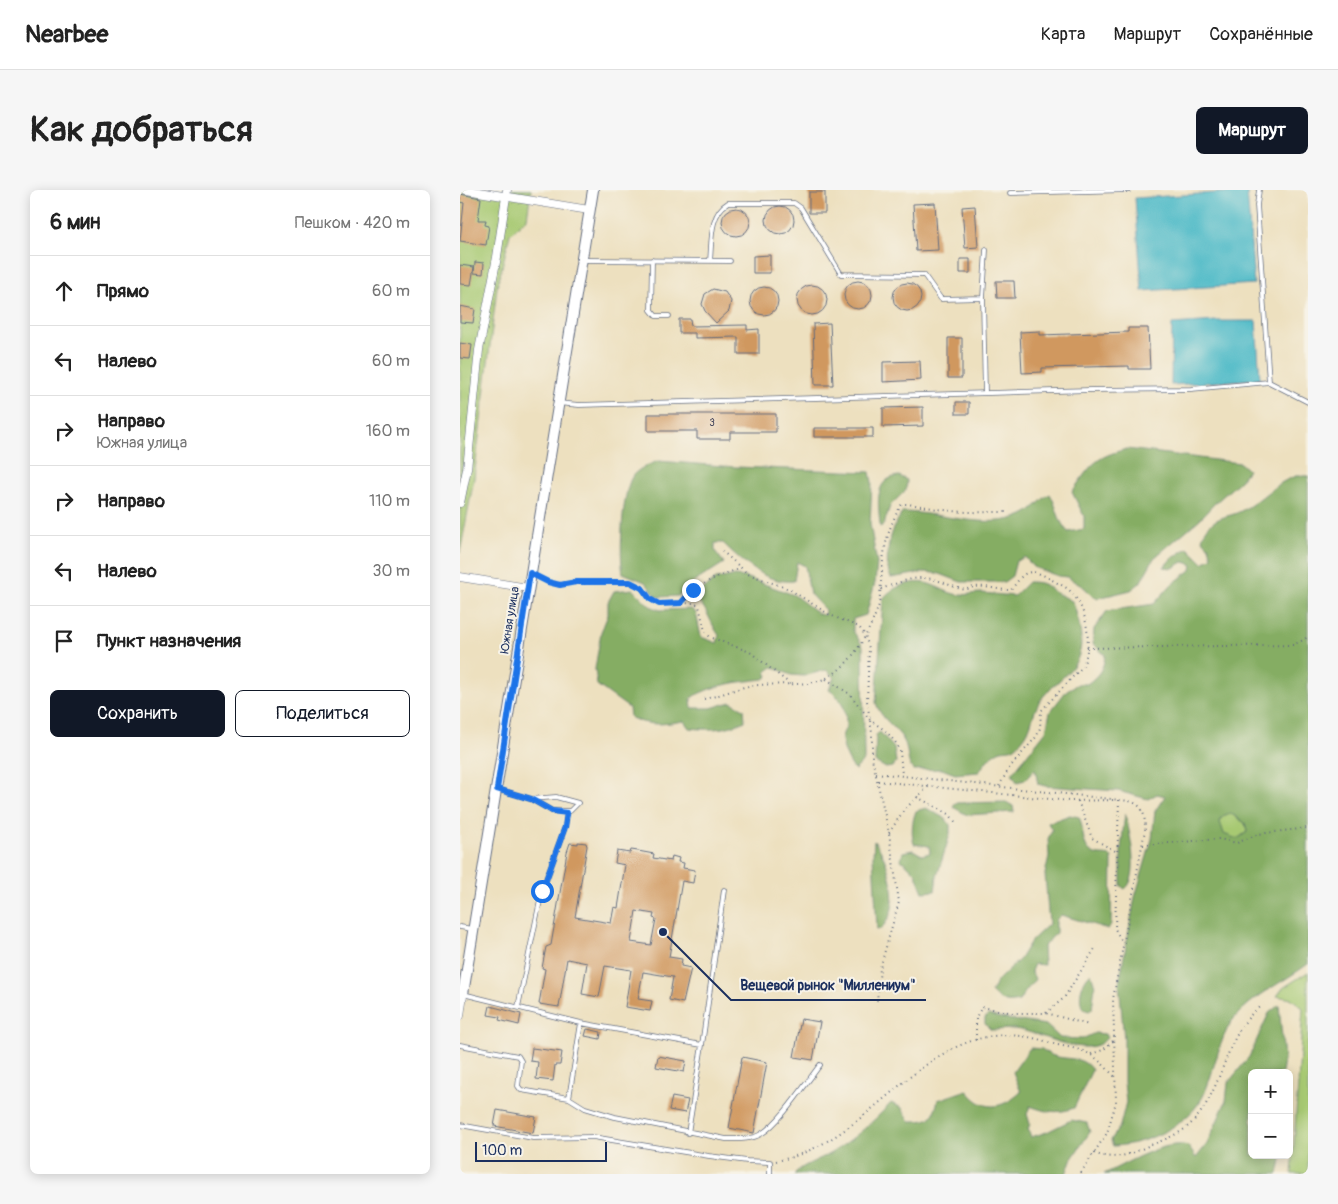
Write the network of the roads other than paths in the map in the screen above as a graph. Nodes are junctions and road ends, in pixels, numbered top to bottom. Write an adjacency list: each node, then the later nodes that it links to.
1 (466, 190): 5 (street)
2 (592, 190): 7 (street, Южная улица)
3 (1129, 190): 6 (lane)
4 (1258, 190): 15 (lane)
5 (507, 193): 7 (street); 19 (street)
6 (1010, 193)
7 (589, 210): 9 (street, Южная улица)
8 (986, 250): 13 (lane)
9 (582, 260): 10 (lane); 18 (street, Южная улица)
10 (652, 260): 11 (lane); 14 (lane)
11 (710, 261): 12 (lane); 13 (lane)
12 (730, 261)
13 (983, 298): 16 (lane)
14 (669, 316)
15 (1269, 382): 16 (lane); 17 (lane)
16 (985, 394): 18 (lane)
17 (1308, 402)
18 (557, 403): 21 (street, Южная улица)
19 (460, 504)
20 (460, 577): 21 (street)
21 (528, 588): 22 (street, Южная улица)
22 (497, 789): 23 (lane); 27 (street, Южная улица)
23 (531, 799): 24 (lane); 24 (lane)
24 (567, 813): 29 (lane)
25 (724, 890): 33 (lane)
26 (460, 927): 27 (lane)
27 (474, 930): 28 (street, Южная улица)
28 (464, 994): 29 (lane); 30 (street)
29 (518, 1007): 31 (lane)
30 (460, 1016)
31 (581, 1023): 33 (lane); 35 (lane)
32 (460, 1045): 35 (lane)
33 (702, 1045): 37 (lane)
34 (820, 1065): 37 (lane)
35 (569, 1098): 37 (lane)
36 (460, 1125): 38 (lane)
37 (688, 1133)
38 (770, 1174)

